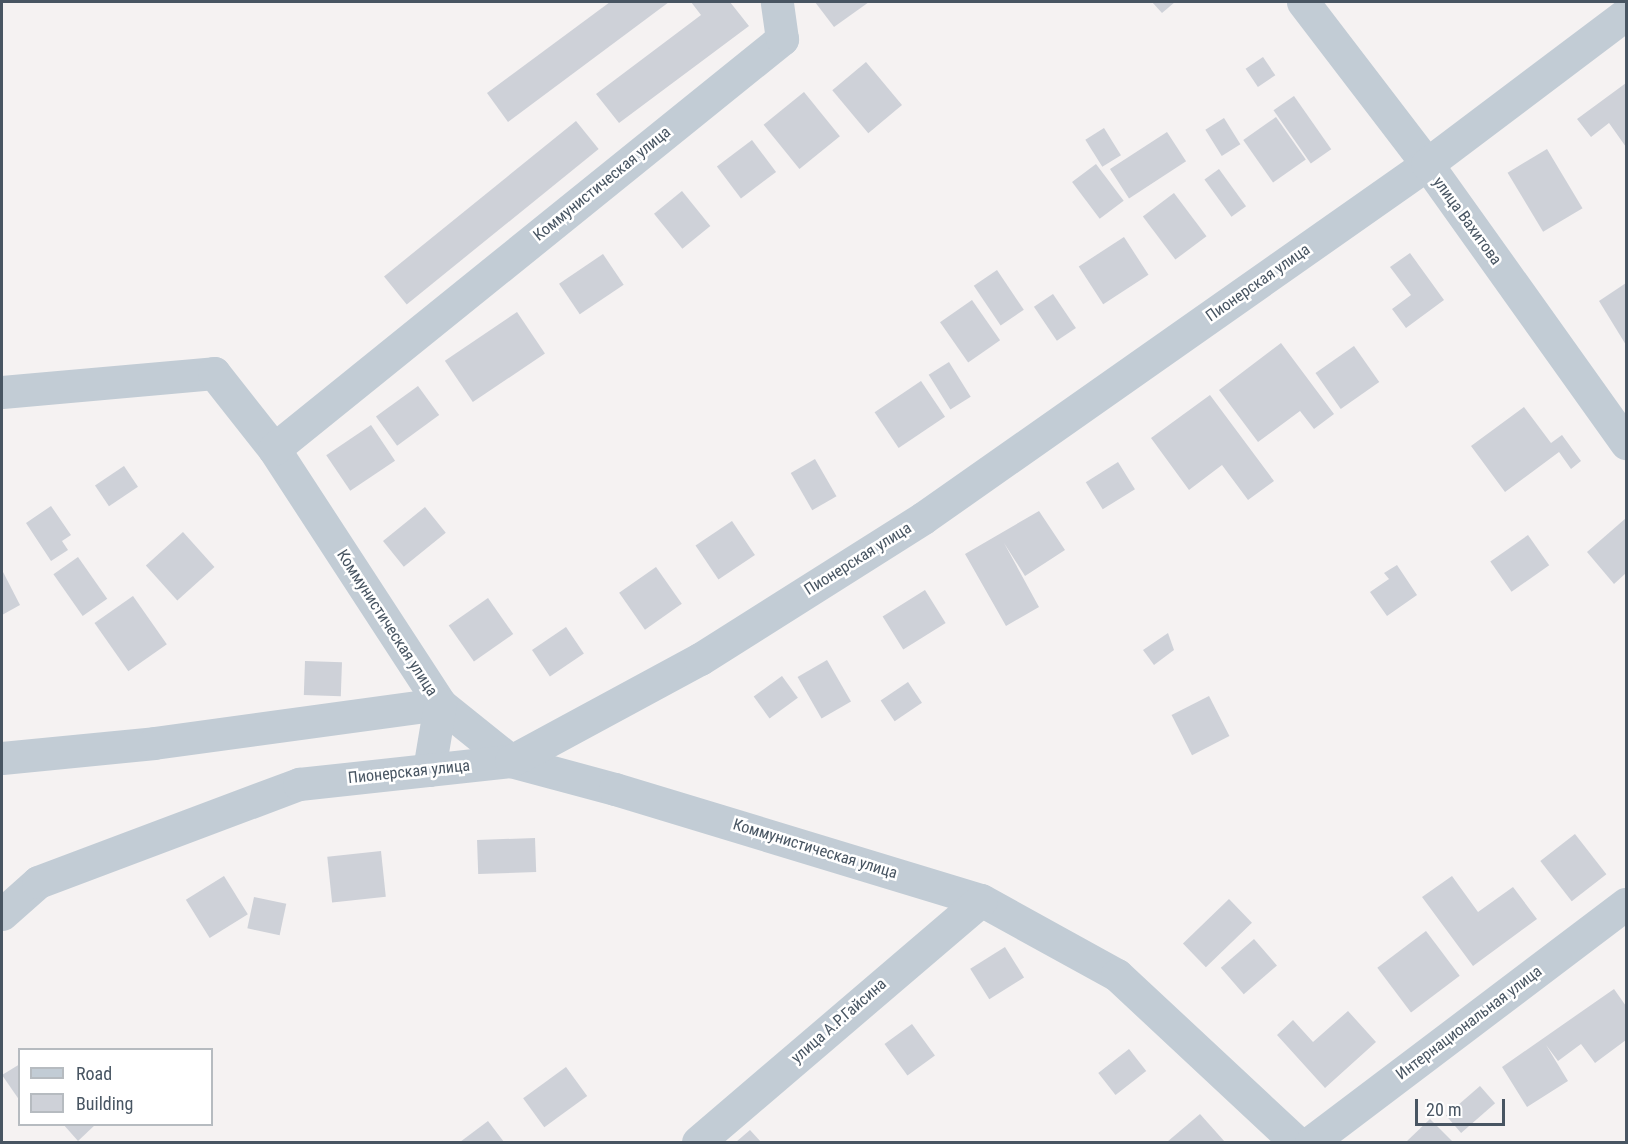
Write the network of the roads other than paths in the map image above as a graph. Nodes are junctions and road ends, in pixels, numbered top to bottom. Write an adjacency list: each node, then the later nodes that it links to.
1 (777, 2): 7 (street, Коммунистическая улица)
2 (1303, 2): 4 (street, улица Вахитова)
3 (1626, 14): 4 (street, Пионерская улица)
4 (1427, 164): 6 (street, улица Вахитова); 10 (street, Пионерская улица)
5 (2, 392): 7 (street)
6 (1626, 443)
7 (274, 449): 8 (street, Коммунистическая улица)
8 (440, 704): 9 (street); 10 (street, Коммунистическая улица); 11 (street)
9 (2, 758)
10 (511, 761): 11 (street, Пионерская улица); 12 (street, Коммунистическая улица)
11 (429, 770): 14 (street, Пионерская улица)
12 (981, 900): 15 (street, улица А.Р.Гайсина); 16 (street, Коммунистическая улица)
13 (1626, 904): 17 (street, Интернациональная улица)
14 (2, 914)
15 (698, 1143)
16 (1296, 1143)
17 (1311, 1143)

